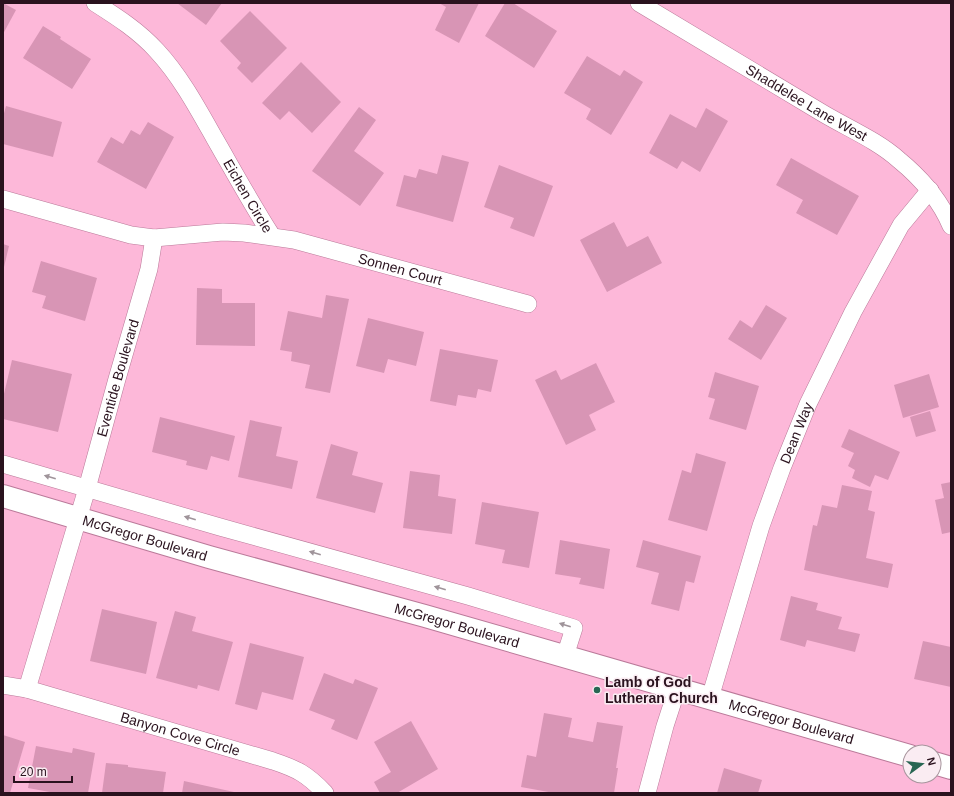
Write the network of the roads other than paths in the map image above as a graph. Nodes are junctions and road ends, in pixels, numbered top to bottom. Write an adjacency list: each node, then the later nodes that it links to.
1 (95, 3): 6 (street, Eichen Circle)
2 (639, 3): 3 (street, Shaddelee Lane West)
3 (930, 190): 5 (street, Shaddelee Lane West); 17 (street, Dean Way)
4 (3, 199): 7 (street, Eichen Circle)
5 (951, 226)
6 (272, 236): 7 (street, Eichen Circle); 8 (street, Sonnen Court)
7 (154, 238): 10 (street, Eventide Boulevard)
8 (528, 304)
9 (3, 464): 10 (street, one-way to 9)
10 (87, 488): 12 (street, Eventide Boulevard); 13 (street, one-way to 10)
11 (3, 496): 12 (main road, McGregor Boulevard)
12 (78, 518): 13 (main road, McGregor Boulevard); 15 (street)
13 (565, 656): 16 (main road, McGregor Boulevard)
14 (3, 685): 15 (street, Banyon Cove Circle)
15 (27, 689): 19 (street, Banyon Cove Circle)
16 (677, 689): 17 (main road, McGregor Boulevard); 20 (street)
17 (710, 698): 18 (main road, McGregor Boulevard)
18 (902, 754)
19 (325, 793)
20 (648, 793)

